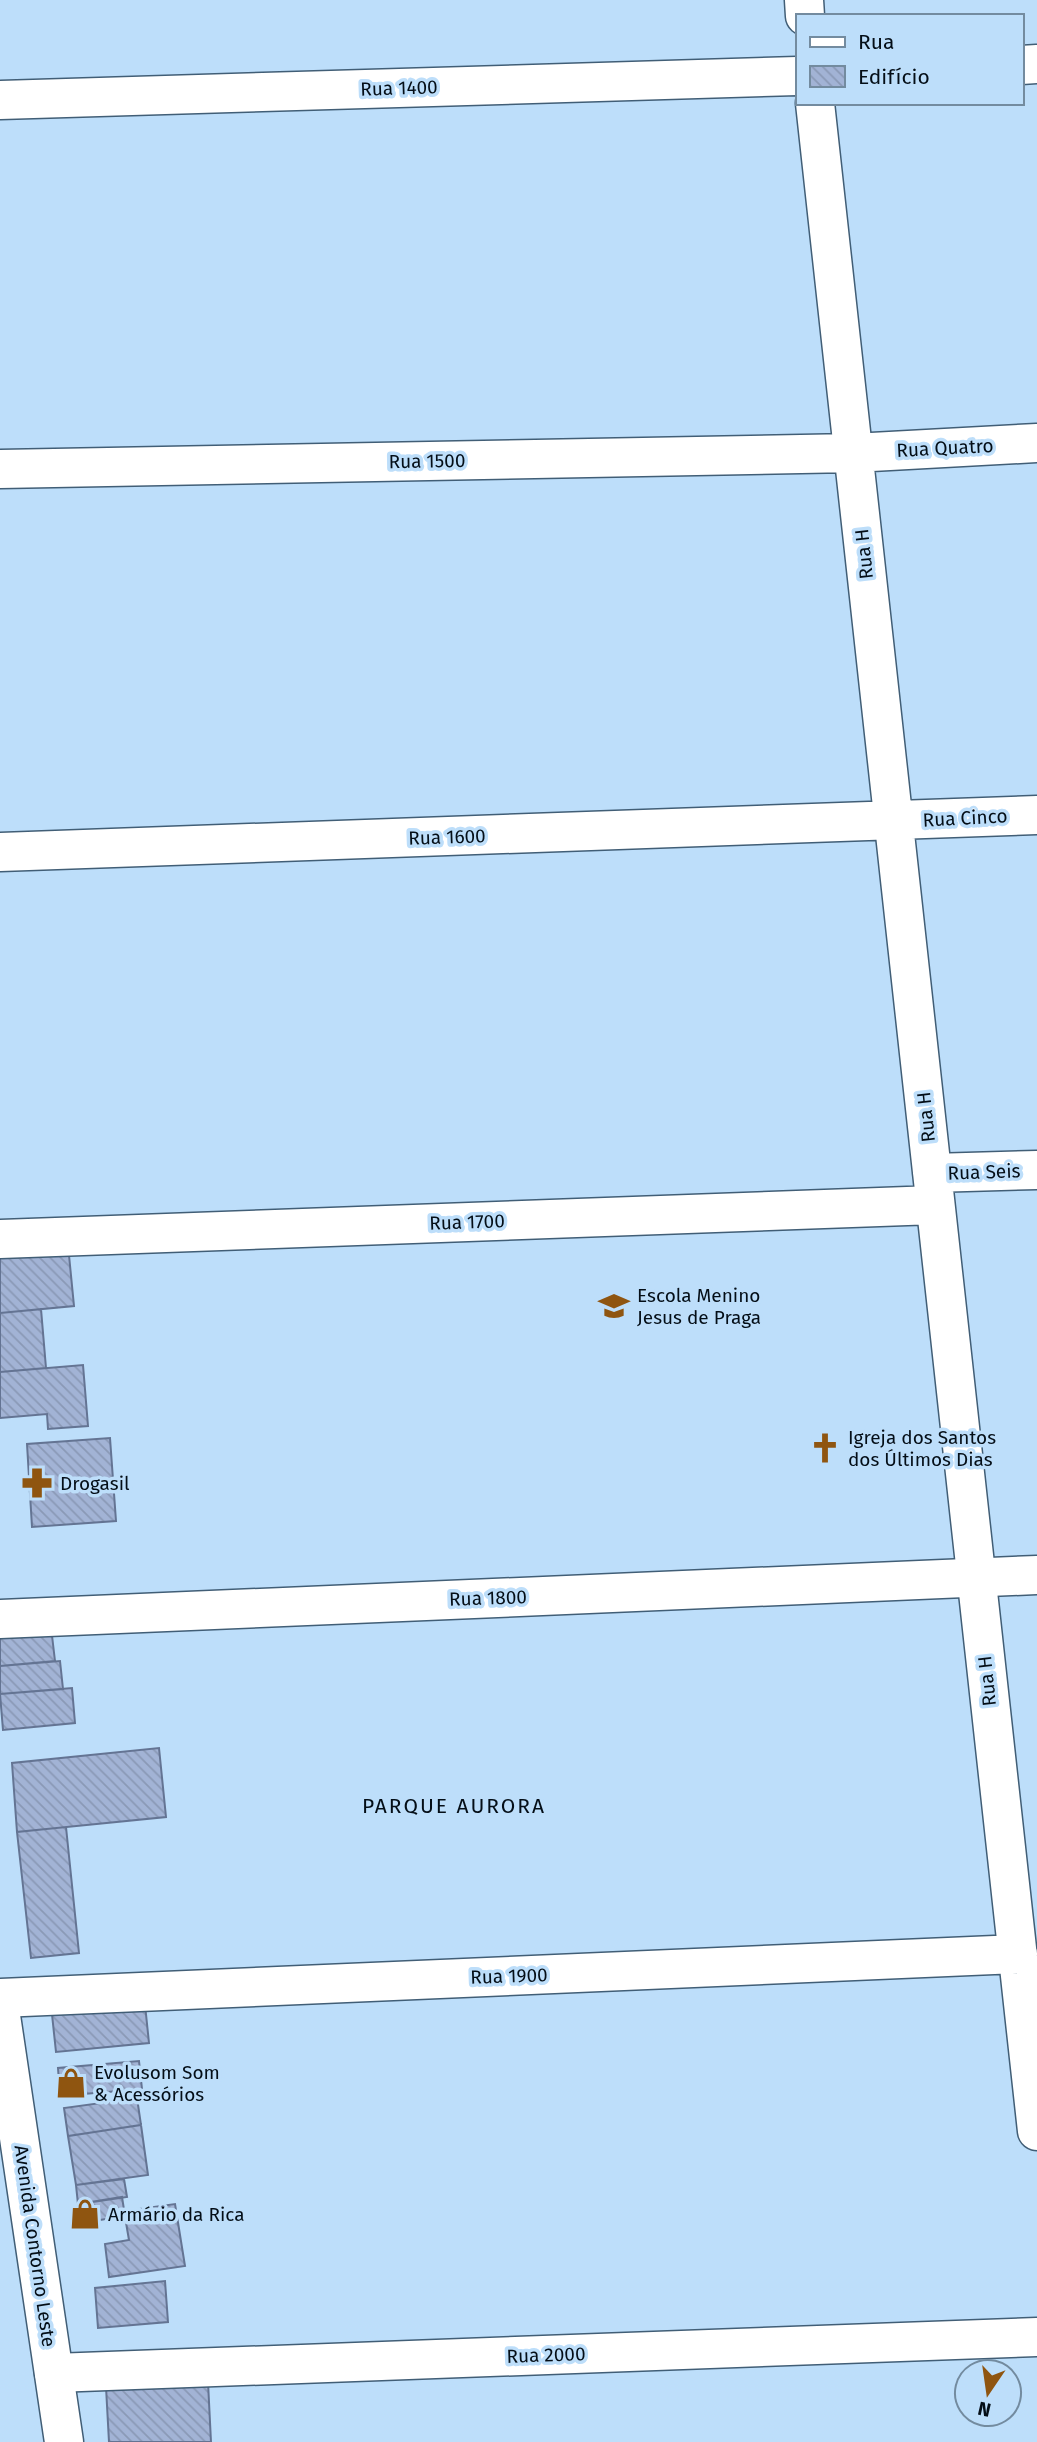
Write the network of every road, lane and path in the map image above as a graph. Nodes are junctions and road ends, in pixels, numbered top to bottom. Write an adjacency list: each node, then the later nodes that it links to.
1 (796, 76): 2 (street, Rua 1400)
2 (0, 100)
3 (815, 105): 5 (street, Rua H)
4 (1037, 443): 5 (street, Rua Quatro)
5 (853, 453): 6 (street, Rua 1500); 8 (street, Rua H)
6 (0, 469)
7 (1037, 815): 8 (street, Rua Cinco)
8 (894, 821): 9 (street, Rua 1600); 11 (street, Rua H)
9 (0, 852)
10 (1037, 1170): 11 (street, Rua Seis)
11 (933, 1189): 12 (street, Rua 1700); 14 (street, Rua H)
12 (0, 1238)
13 (1037, 1575): 14 (street, Rua 1800)
14 (976, 1577): 15 (street, Rua 1800); 16 (street, Rua H)
15 (0, 1619)
16 (1023, 1935): 17 (street, Rua 1900); 19 (street, Rua H)
17 (0, 1998)
18 (0, 2009): 21 (street, Avenida Contorno Leste)
19 (1037, 2132)
20 (1037, 2337): 21 (street, Rua 2000)
21 (54, 2373): 22 (street, Avenida Contorno Leste)
22 (64, 2442)

